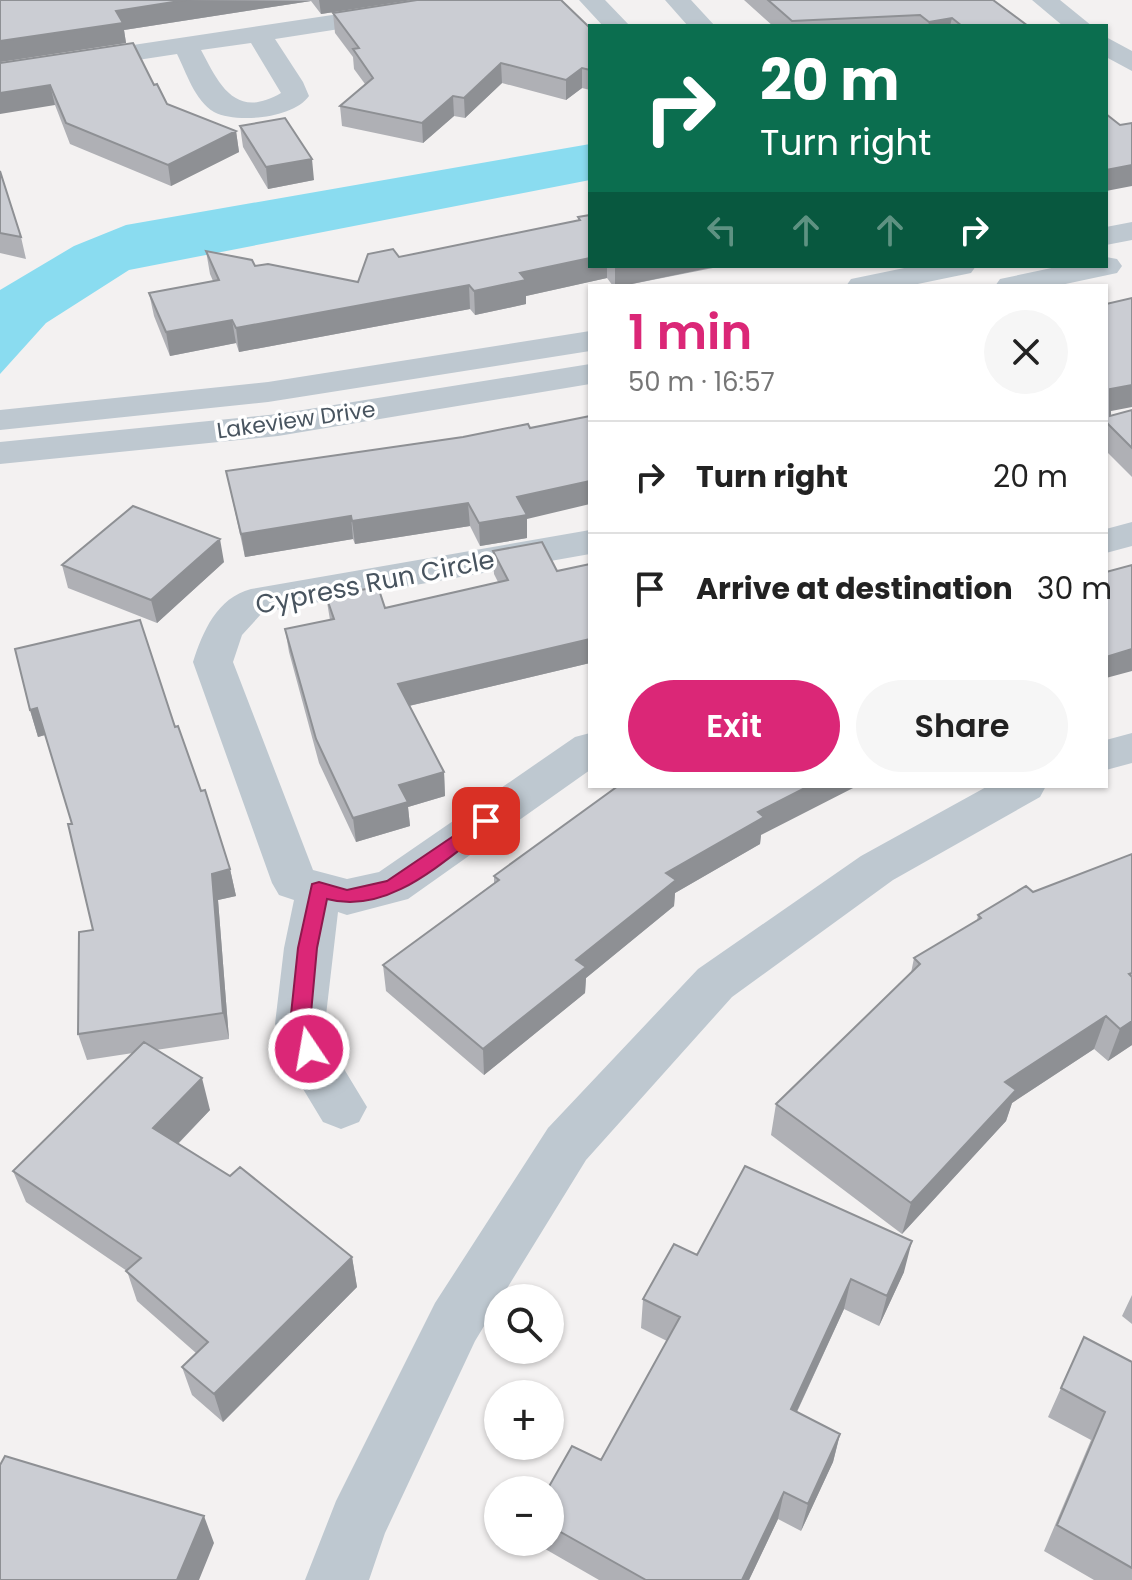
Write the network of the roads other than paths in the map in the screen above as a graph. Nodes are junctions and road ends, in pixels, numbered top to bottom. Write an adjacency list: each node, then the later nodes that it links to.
1 (481, 0): 8 (street)
2 (591, 0): 5 (street)
3 (677, 0): 6 (street)
4 (1044, 0): 7 (street)
5 (615, 24)
6 (700, 24)
7 (1076, 24)
8 (258, 33): 9 (street); 9 (street)
9 (185, 45): 12 (street)
10 (1108, 46): 11 (street)
11 (1132, 63)
12 (0, 73)
13 (1132, 231): 14 (street)
14 (1108, 236)
15 (1132, 260): 16 (street)
16 (1108, 266)
17 (950, 268): 19 (street)
18 (1096, 268): 20 (street)
19 (872, 284)
20 (1020, 284)
21 (588, 341): 23 (street, Lakeview Drive)
22 (588, 374): 24 (street, Lakeview Drive)
23 (0, 420)
24 (0, 453)
25 (588, 542): 30 (street, Cypress Run Circle)
26 (1132, 748): 28 (street)
27 (588, 749): 30 (street, Cypress Run Circle)
28 (1108, 754)
29 (1020, 788): 32 (street)
30 (319, 890): 31 (street)
31 (341, 1107)
32 (337, 1580)

